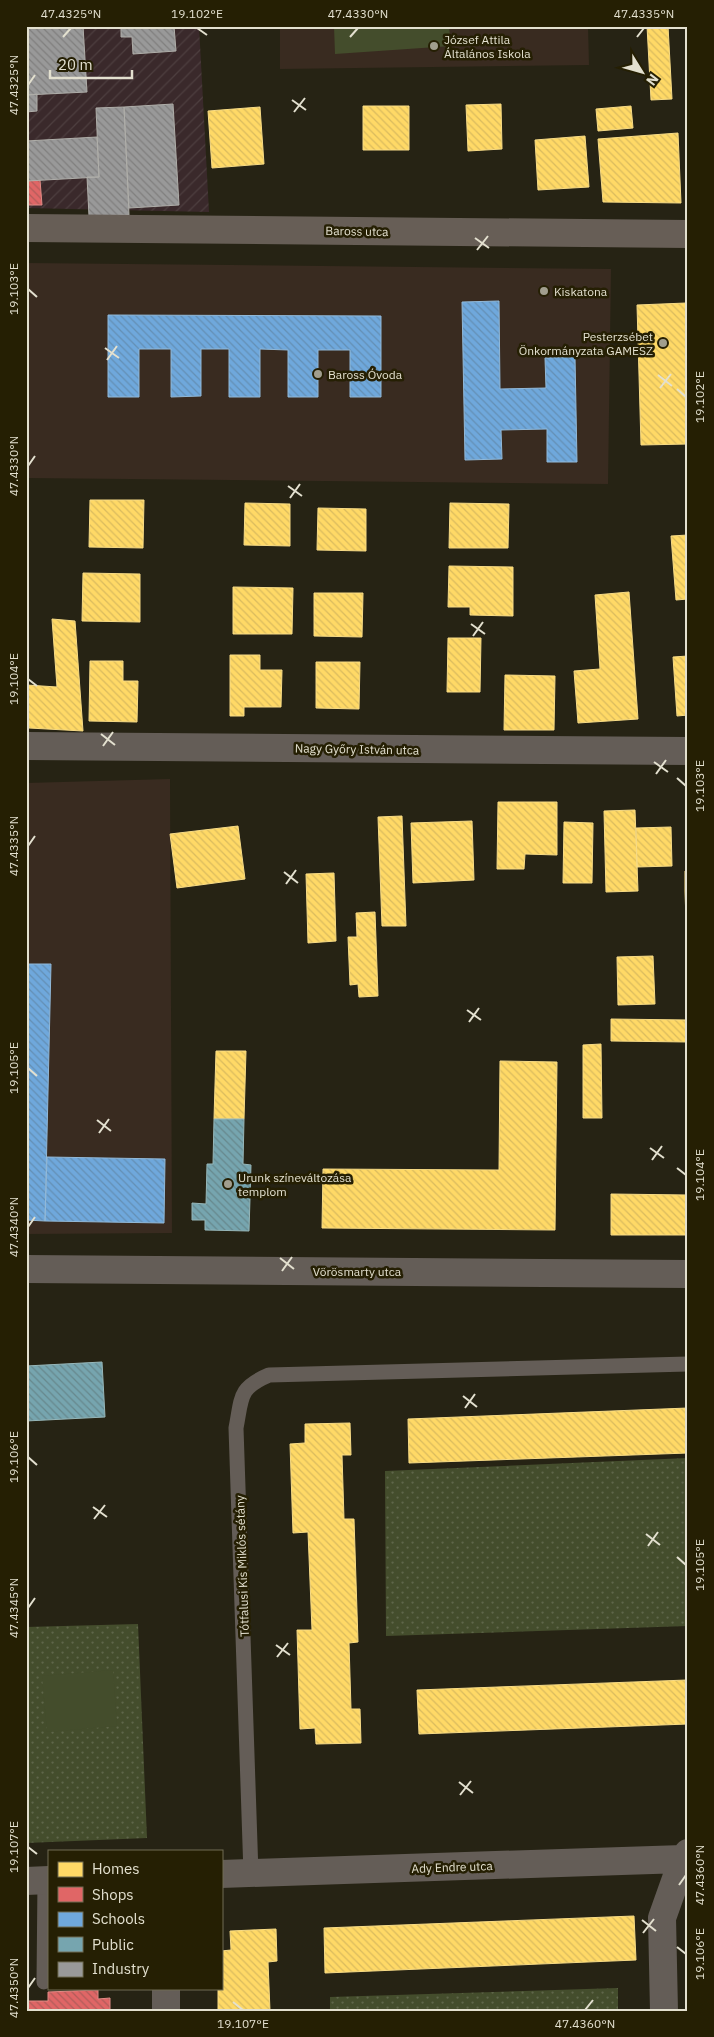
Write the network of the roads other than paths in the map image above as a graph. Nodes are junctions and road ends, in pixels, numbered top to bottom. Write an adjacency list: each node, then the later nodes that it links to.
1 (26, 228): 2 (street, Baross utca)
2 (688, 234)
3 (26, 746): 4 (street, Nagy Győry István utca)
4 (688, 752)
5 (26, 1269): 6 (street, Vörösmarty utca)
6 (688, 1274)
7 (688, 1364): 10 (lane, Tótfalusi Kis Miklós sétány)
8 (686, 1856): 10 (street, Ady Endre utca); 16 (street)
9 (222, 1874): 10 (street, Ady Endre utca)
10 (251, 1874)
11 (40, 1881): 12 (lane)
12 (47, 1956): 13 (lane)
13 (44, 1982)
14 (166, 1990): 15 (street)
15 (166, 2011)
16 (664, 2011)

